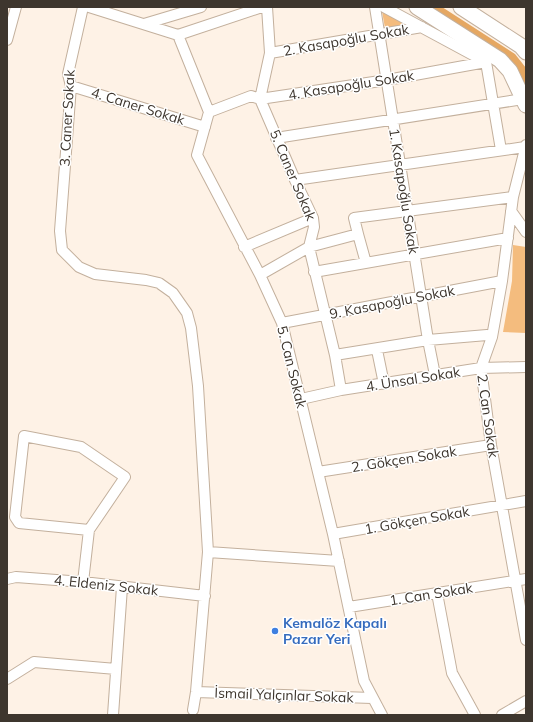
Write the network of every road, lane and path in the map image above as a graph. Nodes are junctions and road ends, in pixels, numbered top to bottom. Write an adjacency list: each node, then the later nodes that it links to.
1 (16, 7): 15 (street)
2 (83, 7): 20 (street, 3. Caner Sokak)
3 (90, 7): 11 (street)
4 (201, 7): 11 (street)
5 (262, 7): 14 (street)
6 (267, 7): 17 (street)
7 (375, 7): 13 (street, 1. Kasapoğlu Sokak)
8 (384, 7): 12 (street)
9 (417, 7): 18 (main road)
10 (460, 7): 16 (main road)
11 (143, 24): 14 (street)
12 (422, 27): 13 (street, 2. Kasapoğlu Sokak); 18 (street)
13 (380, 34): 17 (street, 2. Kasapoğlu Sokak); 19 (street, 1. Kasapoğlu Sokak)
14 (178, 35): 24 (street)
15 (7, 40)
16 (526, 52)
17 (270, 53): 21 (street)
18 (489, 58): 19 (street, 4. Kasapoğlu Sokak); 22 (main road); 23 (street)
19 (387, 80): 21 (street, 4. Kasapoğlu Sokak); 25 (street, 1. Kasapoğlu Sokak)
20 (71, 86): 26 (street, 4. Caner Sokak); 65 (street, 3. Caner Sokak)
21 (260, 99): 24 (street, 4. Kasapoğlu Sokak); 27 (street, 5. Caner Sokak)
22 (525, 102): 23 (street)
23 (493, 104): 25 (street); 29 (street)
24 (209, 112): 26 (street, 5. Can Sokak)
25 (393, 120): 27 (street); 30 (street, 1. Kasapoğlu Sokak)
26 (205, 127): 39 (street, 5. Can Sokak)
27 (276, 138): 31 (street, 5. Caner Sokak)
28 (526, 146): 29 (street); 32 (street, 2. Can Sokak)
29 (501, 150): 30 (street)
30 (400, 165): 31 (street); 33 (street, 1. Kasapoğlu Sokak)
31 (295, 180): 35 (street, 5. Caner Sokak)
32 (513, 197): 33 (street); 34 (street, 2. Can Sokak)
33 (407, 210): 37 (street); 41 (street, 1. Kasapoğlu Sokak)
34 (511, 211): 36 (street); 38 (street, 2. Can Sokak)
35 (313, 218): 39 (street); 40 (street, 5. Caner Sokak)
36 (526, 232)
37 (358, 234): 40 (street); 42 (street)
38 (508, 238): 41 (street); 45 (street, 2. Can Sokak)
39 (244, 247): 44 (street, 5. Can Sokak)
40 (309, 247): 43 (street, 5. Caner Sokak); 44 (street)
41 (414, 254): 42 (street); 46 (street, 1. Kasapoğlu Sokak)
42 (366, 263): 43 (street)
43 (314, 272): 47 (street, 5. Caner Sokak)
44 (260, 275): 48 (street, 5. Can Sokak)
45 (502, 281): 46 (street, 9. Kasapoğlu Sokak); 49 (street, 2. Can Sokak)
46 (421, 296): 47 (street, 9. Kasapoğlu Sokak); 50 (street, 1. Kasapoğlu Sokak)
47 (324, 314): 48 (street, 9. Kasapoğlu Sokak); 52 (street, 5. Caner Sokak)
48 (282, 323): 58 (street, 5. Can Sokak)
49 (492, 337): 50 (street); 54 (street, 2. Can Sokak)
50 (428, 340): 51 (street); 55 (street, 1. Kasapoğlu Sokak)
51 (377, 350): 52 (street); 56 (street)
52 (335, 355): 57 (street, 5. Caner Sokak)
53 (526, 367): 54 (street, 4. Ünsal Sokak)
54 (481, 368): 55 (street, 4. Ünsal Sokak); 59 (street, 2. Can Sokak)
55 (435, 375): 56 (street, 4. Ünsal Sokak)
56 (384, 384): 57 (street, 4. Ünsal Sokak)
57 (341, 390): 58 (street, 4. Ünsal Sokak)
58 (301, 400): 60 (street, 5. Can Sokak)
59 (491, 445): 60 (street, 2. Gökçen Sokak); 62 (street, 2. Can Sokak)
60 (318, 472): 64 (street, 5. Can Sokak)
61 (526, 501): 62 (street, 1. Gökçen Sokak)
62 (501, 505): 64 (street, 1. Gökçen Sokak); 69 (street, 2. Can Sokak)
63 (89, 530): 63 (street); 70 (street)
64 (333, 534): 66 (street, 5. Can Sokak)
65 (208, 552): 66 (street); 73 (street, 3. Caner Sokak)
66 (339, 561): 74 (street, 5. Can Sokak)
67 (7, 579): 70 (street, 4. Eldeniz Sokak)
68 (526, 579): 69 (street, 1. Can Sokak)
69 (514, 581): 72 (street, 1. Can Sokak); 75 (street, 2. Can Sokak)
70 (83, 582): 71 (street, 4. Eldeniz Sokak)
71 (122, 587): 73 (street, 4. Eldeniz Sokak); 76 (street)
72 (437, 593): 74 (street, 1. Can Sokak); 84 (street)
73 (205, 596): 78 (street, 3. Caner Sokak)
74 (349, 607): 79 (street, 5. Can Sokak)
75 (526, 640)
76 (116, 669): 77 (street); 82 (street)
77 (7, 679)
78 (196, 692): 79 (street, İsmail Yalçınlar Sokak); 81 (street, 3. Caner Sokak)
79 (372, 698): 83 (street, 5. Can Sokak)
80 (526, 700): 85 (street)
81 (191, 713)
82 (113, 715)
83 (382, 715)
84 (475, 715)
85 (502, 715)

